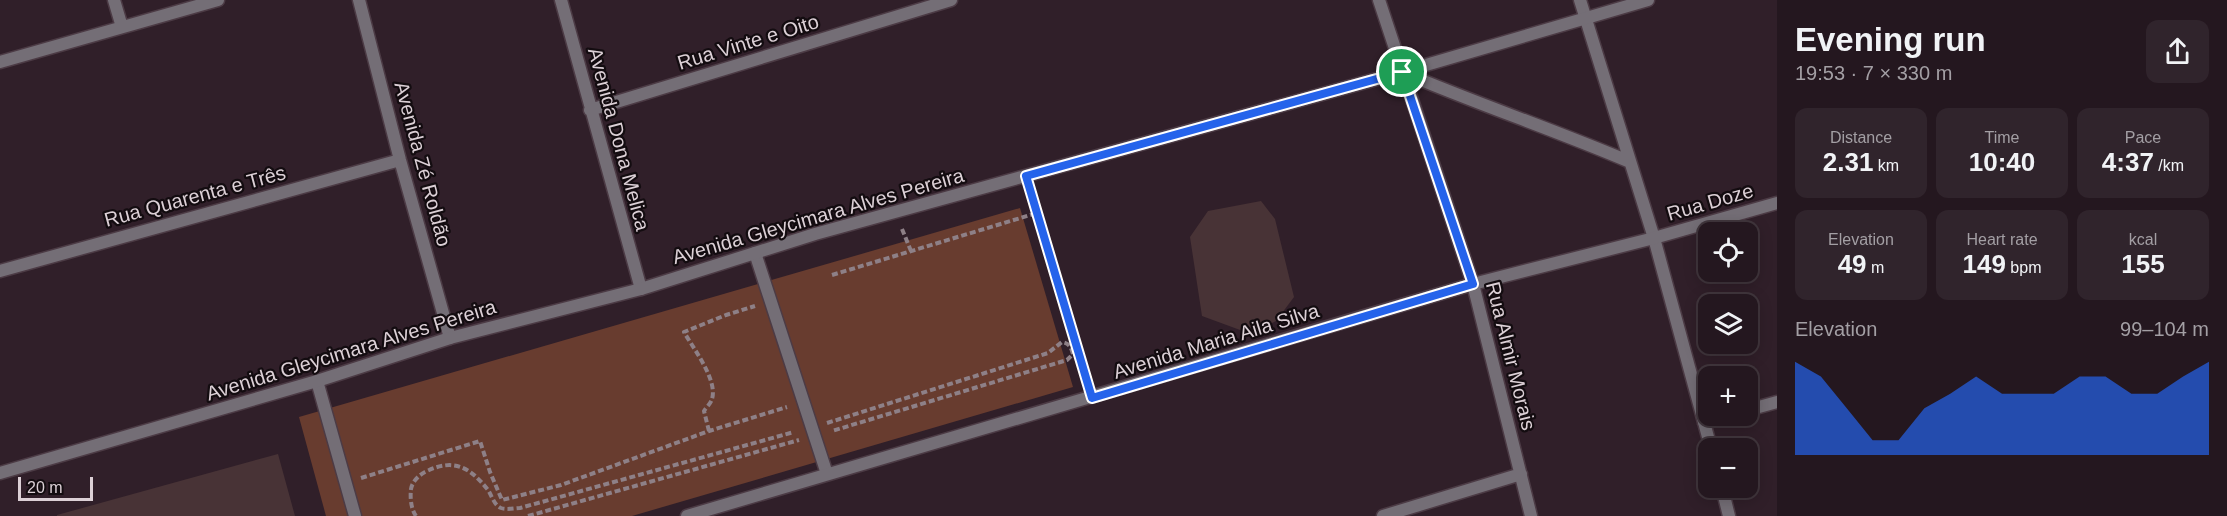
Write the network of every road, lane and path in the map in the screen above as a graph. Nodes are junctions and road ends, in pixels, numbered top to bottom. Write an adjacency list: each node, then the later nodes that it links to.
1 (114, 0): 10 (street)
2 (218, 0): 10 (street)
3 (359, 0): 14 (street, Avenida Zé Roldão)
4 (561, 0): 13 (street, Avenida Dona Melica)
5 (951, 0): 13 (street, Rua Vinte e Oito)
6 (1379, 0): 12 (street, Rua Almir Morais)
7 (1580, 0): 9 (street)
8 (1648, 0): 9 (street, Avenida Gleycimara Alves Pereira)
9 (1585, 18): 12 (street, Avenida Gleycimara Alves Pereira); 15 (street)
10 (122, 27): 11 (street)
11 (0, 62)
12 (1402, 72): 15 (street); 16 (street, Avenida Gleycimara Alves Pereira); 23 (street, Rua Almir Morais)
13 (590, 110): 24 (street, Avenida Dona Melica)
14 (400, 160): 21 (street, Rua Quarenta e Três); 26 (street, Avenida Zé Roldão)
15 (1630, 162): 19 (street)
16 (1026, 176): 18 (path); 20 (street, Avenida Gleycimara Alves Pereira)
17 (1777, 203): 19 (street, Rua Doze)
18 (1037, 213): 22 (path); 28 (path)
19 (1654, 238): 23 (street, Avenida Maria Aila Silva); 30 (street)
20 (755, 253): 24 (street, Avenida Gleycimara Alves Pereira); 25 (street)
21 (0, 271)
22 (832, 275)
23 (1473, 284): 28 (street, Avenida Maria Aila Silva); 37 (street, Rua Almir Morais)
24 (640, 289): 26 (street, Avenida Gleycimara Alves Pereira)
25 (772, 301): 29 (street); 33 (path)
26 (450, 338): 27 (street, Avenida Gleycimara Alves Pereira)
27 (317, 381): 35 (street, Avenida Gleycimara Alves Pereira); 38 (street)
28 (1092, 398): 36 (street, Avenida Maria Aila Silva)
29 (804, 401): 33 (path); 34 (street)
30 (1698, 401)
31 (1777, 402): 32 (street)
32 (1758, 407)
33 (710, 432): 38 (path)
34 (814, 432): 34 (path); 36 (street); 42 (path); 43 (path)
35 (0, 473)
36 (827, 474): 40 (street, Avenida Maria Aila Silva)
37 (1521, 474): 45 (street); 46 (street, Rua Almir Morais)
38 (346, 483): 41 (street)
39 (1724, 498): 47 (street)
40 (706, 513): 44 (street, Avenida Maria Aila Silva)
41 (356, 516)
42 (416, 516)
43 (528, 516)
44 (687, 516)
45 (1383, 516)
46 (1531, 516)
47 (1729, 516)

